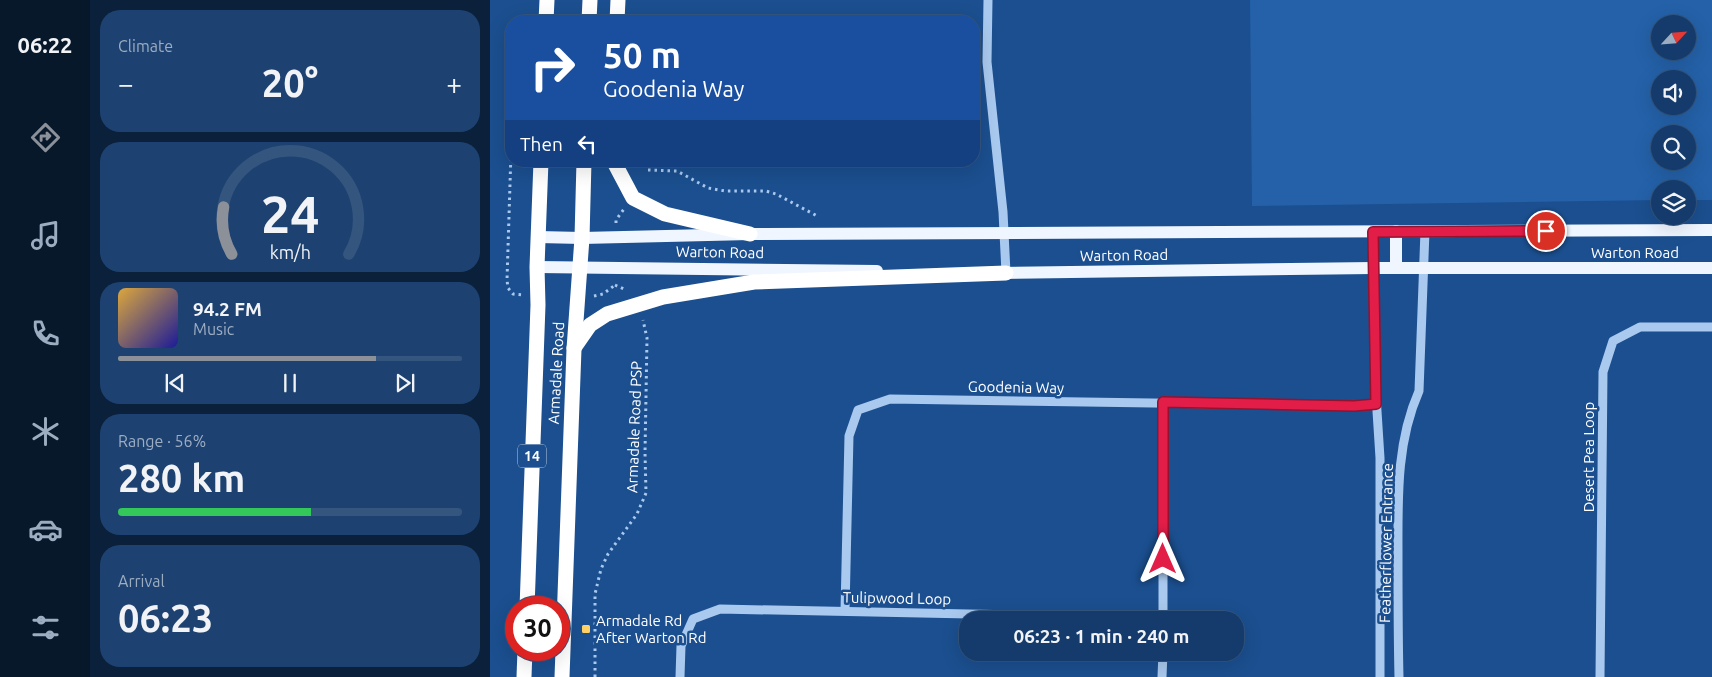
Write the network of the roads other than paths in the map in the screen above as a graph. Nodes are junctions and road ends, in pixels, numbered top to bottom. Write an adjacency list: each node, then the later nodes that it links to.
1 (547, 0): 5 (highway)
2 (590, 0): 6 (highway)
3 (618, 0): 7 (highway)
4 (988, 0): 15 (street)
5 (546, 15)
6 (589, 15)
7 (617, 15)
8 (541, 167): 17 (highway, Armadale Road / 14)
9 (584, 167): 18 (highway, Armadale Road)
10 (617, 167): 16 (highway)
11 (1712, 230): 12 (main road, Warton Road)
12 (1425, 231): 14 (main road, Warton Road); 23 (street, Featherflower Entrance)
13 (1373, 232): 14 (main road, Warton Road); 15 (main road, Warton Road); 21 (street, Featherflower Entrance)
14 (1396, 232): 22 (main road)
15 (1004, 233): 16 (main road, Warton Road); 25 (street)
16 (750, 234): 18 (main road, Warton Road)
17 (538, 237): 18 (main road, Warton Road); 19 (highway, Armadale Road / 14)
18 (582, 238): 20 (highway, Armadale Road)
19 (537, 268): 20 (main road, Warton Road); 30 (highway, Armadale Road / 14)
20 (580, 268): 25 (main road, Warton Road); 27 (highway, Armadale Road)
21 (1373, 268): 22 (main road, Warton Road); 25 (main road, Warton Road); 29 (street, Featherflower Entrance)
22 (1396, 268): 23 (main road, Warton Road)
23 (1424, 268): 24 (main road, Warton Road); 41 (street, Featherflower Entrance)
24 (1712, 268)
25 (1006, 273): 27 (highway)
26 (1712, 327): 42 (street, Desert Pea Loop)
27 (574, 349): 37 (highway, Armadale Road)
28 (1163, 402): 29 (street, Goodenia Way); 31 (street, Goodenia Way); 32 (street)
29 (1376, 404): 40 (street, Featherflower Entrance)
30 (527, 596)
31 (845, 610): 33 (street, Tulipwood Loop); 38 (street, Tulipwood Loop)
32 (1163, 611)
33 (959, 613)
34 (525, 661): 36 (highway)
35 (1163, 661): 39 (street)
36 (524, 677)
37 (562, 677)
38 (680, 677)
39 (1162, 677)
40 (1380, 677)
41 (1399, 677)
42 (1600, 677)

